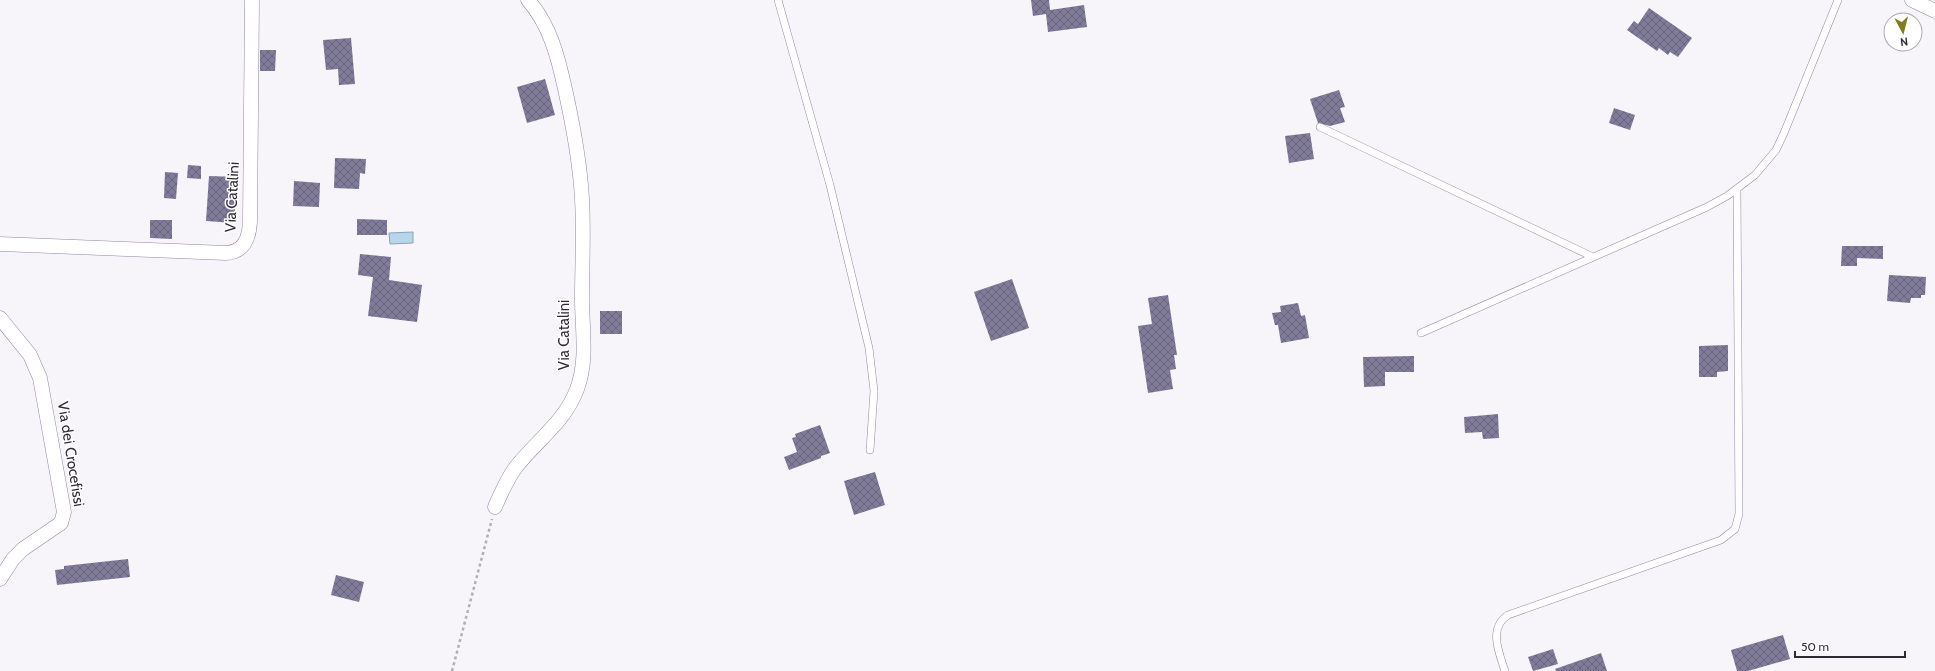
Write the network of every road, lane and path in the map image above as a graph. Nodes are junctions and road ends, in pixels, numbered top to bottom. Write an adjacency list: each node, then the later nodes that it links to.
1 (252, 0): 9 (street, Via Catalini)
2 (528, 0): 14 (street, Via Catalini)
3 (778, 0): 13 (lane)
4 (1838, 0): 8 (lane)
5 (1912, 0): 6 (street)
6 (1935, 11)
7 (1320, 127): 10 (lane)
8 (1737, 190): 10 (lane); 17 (lane)
9 (0, 244)
10 (1593, 257): 12 (lane)
11 (0, 318): 15 (street, Via dei Crocefissi)
12 (1421, 333)
13 (870, 450)
14 (495, 507): 16 (path)
15 (0, 579)
16 (452, 671)
17 (1505, 671)

